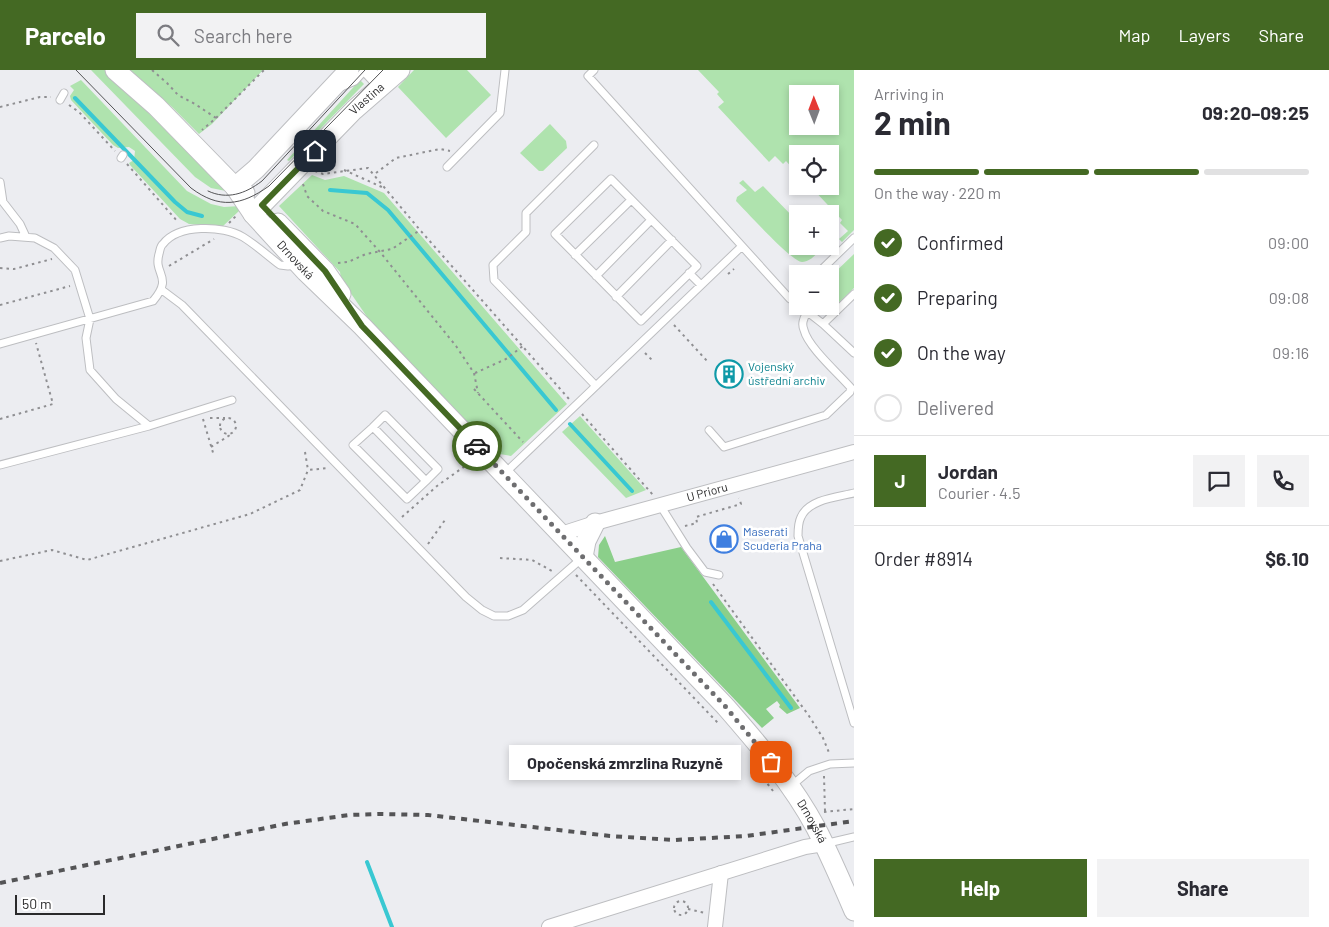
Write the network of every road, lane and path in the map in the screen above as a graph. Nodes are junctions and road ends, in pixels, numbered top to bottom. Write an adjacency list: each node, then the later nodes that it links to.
1 (116, 70): 24 (main road, Drnovská)
2 (152, 70): 14 (path)
3 (264, 70): 14 (path)
4 (349, 70): 12 (main road)
5 (400, 70): 10 (main road, Vlastina)
6 (505, 70): 17 (lane)
7 (582, 70): 9 (lane)
8 (594, 70): 9 (lane)
9 (588, 76): 36 (lane)
10 (373, 77): 12 (lane); 27 (main road, Vlastina)
11 (361, 93): 27 (lane)
12 (326, 95): 24 (main road)
13 (0, 107): 29 (path)
14 (216, 118): 15 (path)
15 (202, 130)
16 (594, 146): 68 (lane)
17 (459, 154): 18 (lane); 21 (path)
18 (446, 167)
19 (344, 170): 20 (path); 25 (path); 25 (path)
20 (323, 174)
21 (376, 174)
22 (301, 179): 37 (path)
23 (0, 182): 32 (lane)
24 (235, 187): 27 (main road, Drnovská)
25 (386, 188): 31 (path)
26 (631, 200): 28 (lane); 38 (lane); 38 (lane)
27 (251, 211): 30 (path); 40 (main road, Drnovská); 59 (main road, Drnovská)
28 (651, 220): 35 (lane); 46 (lane)
29 (184, 230): 30 (lane); 44 (lane)
30 (223, 230): 40 (lane); 44 (path)
31 (420, 230): 37 (path); 62 (path)
32 (26, 237): 33 (lane); 39 (lane)
33 (0, 238)
34 (854, 238): 41 (lane)
35 (672, 240): 45 (lane); 51 (lane)
36 (742, 246): 48 (lane); 52 (lane)
37 (380, 252): 42 (path); 67 (path)
38 (575, 255): 46 (lane)
39 (62, 257): 43 (path); 47 (lane)
40 (300, 265): 59 (main road, Drnovská)
41 (826, 265)
42 (330, 266)
43 (0, 268)
44 (160, 271): 49 (lane)
45 (690, 273): 48 (lane); 51 (lane)
46 (596, 276): 51 (lane)
47 (79, 284): 53 (path); 56 (lane)
48 (701, 285): 68 (lane)
49 (162, 290): 56 (lane); 84 (lane)
50 (854, 294): 57 (lane)
51 (616, 297)
52 (789, 298)
53 (0, 305)
54 (806, 315): 77 (lane)
55 (811, 315): 57 (lane)
56 (90, 319): 60 (lane); 75 (lane)
57 (823, 324): 64 (lane)
58 (674, 325): 66 (path)
59 (362, 326): 88 (main road, Drnovská)
60 (33, 334): 61 (lane); 74 (path)
61 (0, 344)
62 (523, 346): 67 (path); 72 (path)
63 (645, 353): 65 (path)
64 (854, 353)
65 (653, 361)
66 (708, 362)
67 (474, 373): 70 (path)
68 (596, 386): 72 (lane)
69 (474, 389): 70 (path)
70 (478, 393): 80 (path)
71 (232, 400): 75 (lane)
72 (575, 406): 80 (lane); 92 (path)
73 (228, 418): 78 (path); 78 (path); 79 (path)
74 (0, 419)
75 (150, 426): 85 (lane)
76 (373, 427): 89 (lane); 89 (lane); 89 (lane)
77 (709, 430)
78 (232, 434): 79 (path)
79 (211, 448): 83 (path)
80 (529, 450): 88 (lane)
81 (306, 452): 87 (path)
82 (854, 452): 92 (street, U Prioru)
83 (214, 456)
84 (336, 464): 87 (path); 95 (lane)
85 (0, 465)
86 (477, 466): 95 (path)
87 (308, 470): 100 (path)
88 (503, 474): 97 (main road, Drnovská)
89 (426, 481)
90 (854, 493): 105 (lane)
91 (740, 498): 96 (path)
92 (660, 505): 94 (street, U Prioru); 96 (lane)
93 (446, 520): 98 (path)
94 (594, 523): 97 (street, U Prioru); 101 (main road)
95 (394, 524): 98 (lane)
96 (676, 528): 102 (lane)
97 (560, 534): 101 (main road, Drnovská)
98 (422, 552): 104 (lane)
99 (500, 558): 104 (path)
100 (0, 562)
101 (576, 563): 104 (lane); 106 (path); 110 (main road, Drnovská)
102 (705, 572): 103 (lane); 109 (path)
103 (719, 575)
104 (560, 577)
105 (854, 723)
106 (721, 726)
107 (749, 760): 110 (path)
108 (854, 763): 109 (lane)
109 (830, 764): 110 (lane); 112 (path)
110 (791, 787): 115 (main road, Drnovská)
111 (854, 809): 112 (path)
112 (825, 812): 113 (path)
113 (820, 813)
114 (854, 837): 115 (lane)
115 (824, 844): 116 (street); 118 (main road, Drnovská)
116 (721, 873): 119 (street); 121 (street)
117 (688, 907): 117 (path)
118 (854, 911)
119 (574, 923): 120 (street)
120 (549, 927)
121 (715, 927)

